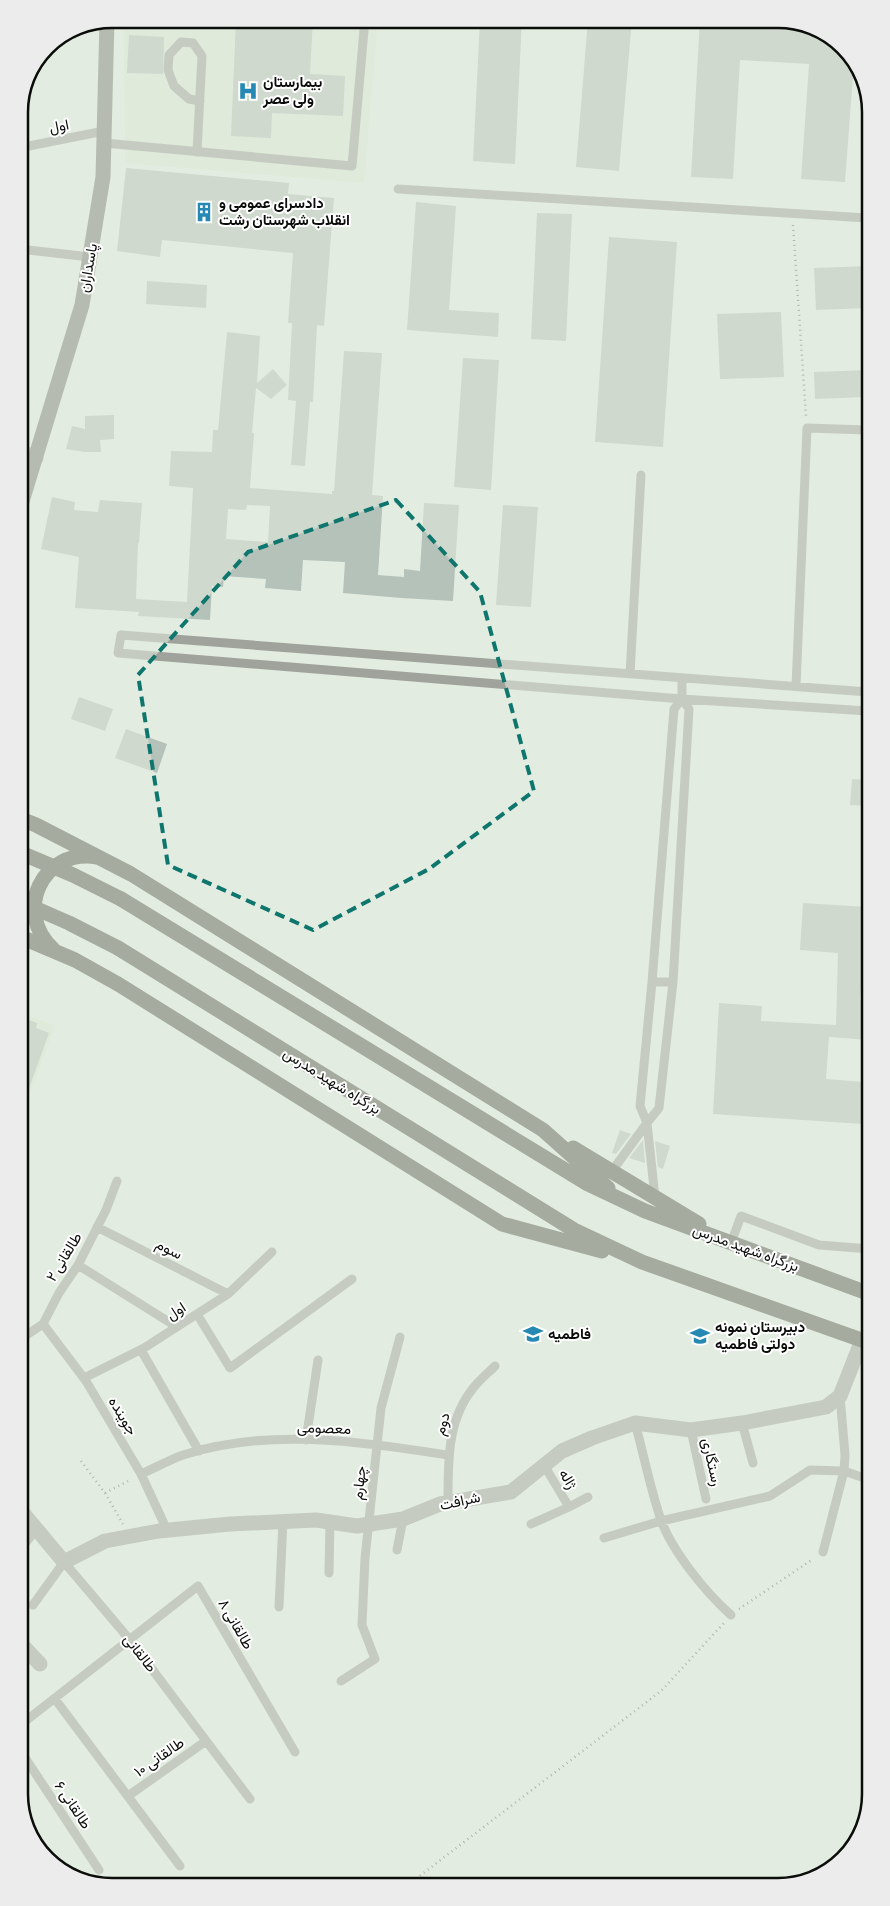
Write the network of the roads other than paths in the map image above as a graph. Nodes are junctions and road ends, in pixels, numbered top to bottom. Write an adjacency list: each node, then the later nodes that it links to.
1 (107, 28): 4 (main road, پاسداران)
2 (364, 28): 6 (lane, اول)
3 (200, 101): 3 (lane); 6 (lane)
4 (104, 137): 5 (lane, اول); 6 (lane, اول); 10 (main road, پاسداران)
5 (28, 147)
6 (197, 152)
7 (398, 188): 8 (lane)
8 (862, 218)
9 (28, 250): 10 (lane)
10 (90, 257): 13 (main road, پاسداران)
11 (862, 430): 18 (lane)
12 (28, 454): 13 (street)
13 (36, 458): 15 (main road, پاسداران)
14 (641, 475): 16 (lane)
15 (28, 483)
16 (630, 674): 17 (lane); 20 (lane)
17 (682, 678): 18 (lane); 20 (lane)
18 (796, 686): 19 (lane)
19 (862, 692)
20 (682, 699): 21 (lane); 30 (lane); 31 (lane)
21 (862, 711)
22 (28, 816): 24 (main road)
23 (28, 822): 24 (highway, بزرگراه شهید مدرس)
24 (42, 828): 26 (highway, بزرگراه شهید مدرس)
25 (28, 856): 37 (highway, بزرگراه شهید مدرس, bridge)
26 (103, 859): 29 (highway); 33 (highway, بزرگراه شهید مدرس)
27 (28, 905): 42 (highway, بزرگراه شهید مدرس, bridge)
28 (28, 940): 29 (highway, بزرگراه شهید مدرس)
29 (59, 953): 42 (highway, بزرگراه شهید مدرس)
30 (652, 982): 31 (lane); 32 (lane)
31 (673, 982): 32 (lane)
32 (647, 1123): 34 (lane); 36 (lane)
33 (544, 1130): 34 (highway); 37 (highway, بزرگراه شهید مدرس)
34 (612, 1171): 36 (highway)
35 (117, 1181): 38 (lane, طالقانی ۲)
36 (655, 1197): 39 (highway)
37 (622, 1201): 39 (highway, بزرگراه شهید مدرس)
38 (97, 1227): 43 (lane, طالقانی ۲); 46 (lane, سوم)
39 (731, 1242): 40 (lane); 45 (highway, بزرگراه شهید مدرس)
40 (862, 1248)
41 (272, 1252): 46 (lane, اول)
42 (642, 1262): 52 (highway, بزرگراه شهید مدرس)
43 (78, 1265): 48 (lane, طالقانی ۲); 49 (lane)
44 (352, 1279): 47 (lane)
45 (862, 1291)
46 (228, 1294): 47 (lane, اول)
47 (197, 1314): 49 (lane, اول)
48 (43, 1324): 50 (lane, طالقانی ۲); 57 (lane, جوینده)
49 (177, 1327): 53 (lane, اول)
50 (28, 1334)
51 (400, 1337): 63 (lane, چهارم)
52 (862, 1341)
53 (141, 1350): 57 (lane, اول); 64 (lane)
54 (862, 1350): 58 (street)
55 (318, 1360): 62 (lane)
56 (495, 1366): 65 (lane, دوم)
57 (84, 1378): 69 (lane, جوینده)
58 (840, 1396): 60 (street, شرافت); 68 (lane)
59 (636, 1423): 61 (street, شرافت); 67 (street, شرافت); 78 (lane)
60 (742, 1423): 61 (street, شرافت); 66 (lane)
61 (691, 1430): 72 (lane, رستگاری)
62 (306, 1440): 63 (lane, معصومی); 64 (lane, معصومی)
63 (377, 1444): 65 (lane, معصومی); 81 (lane, چهارم)
64 (199, 1451): 69 (lane, معصومی)
65 (448, 1455): 73 (lane, دوم)
66 (753, 1463)
67 (544, 1466): 73 (street, شرافت); 74 (lane, ژاله)
68 (844, 1471): 70 (lane); 78 (lane); 87 (lane)
69 (142, 1474): 83 (lane, جوینده)
70 (862, 1477)
71 (588, 1498): 74 (lane, ژاله)
72 (706, 1499)
73 (448, 1503): 76 (street, شرافت)
74 (569, 1506): 80 (lane, ژاله)
75 (28, 1519): 82 (street, طالقانی)
76 (403, 1519): 81 (street, شرافت); 86 (lane)
77 (284, 1521): 79 (street, شرافت); 83 (street, شرافت); 91 (lane)
78 (661, 1521): 84 (lane); 92 (lane)
79 (330, 1522): 81 (street, شرافت); 89 (lane)
80 (531, 1524)
81 (369, 1525): 96 (lane, چهارم)
82 (37, 1529): 85 (lane); 88 (street, طالقانی)
83 (167, 1530): 88 (street, شرافت)
84 (604, 1538)
85 (28, 1540)
86 (397, 1550)
87 (823, 1552)
88 (64, 1562): 90 (lane); 93 (lane, طالقانی)
89 (328, 1573)
90 (33, 1605)
91 (279, 1607)
92 (731, 1615)
93 (130, 1640): 97 (lane); 99 (lane, طالقانی); 100 (lane, طالقانی ۸)
94 (28, 1651): 95 (street)
95 (40, 1664)
96 (341, 1681)
97 (55, 1698): 98 (lane); 102 (lane)
98 (28, 1720)
99 (206, 1740): 102 (lane, طالقانی ۱۰); 103 (lane, طالقانی)
100 (295, 1752)
101 (28, 1762): 105 (lane, طالقانی ۶)
102 (128, 1796): 104 (lane)
103 (250, 1799)
104 (180, 1866)
105 (99, 1870)

